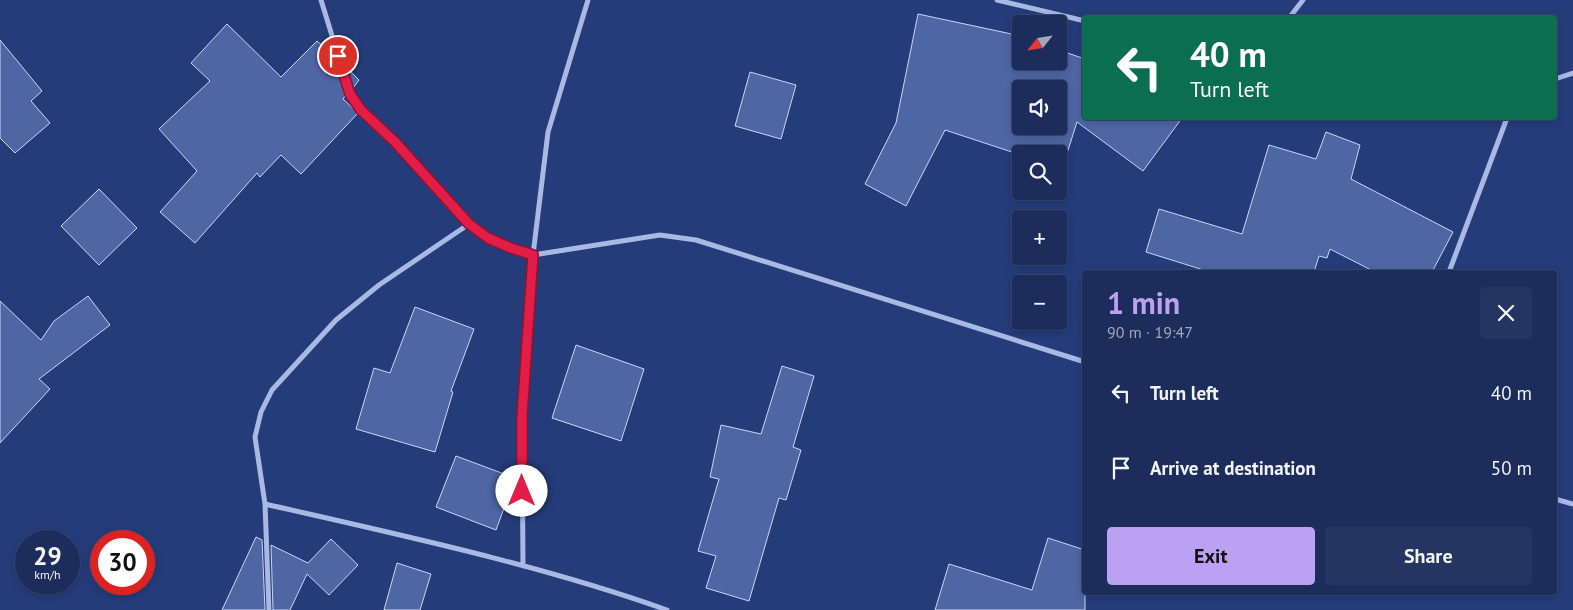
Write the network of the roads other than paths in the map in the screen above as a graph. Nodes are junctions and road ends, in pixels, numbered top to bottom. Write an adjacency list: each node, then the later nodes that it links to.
1 (321, 0): 10 (street)
2 (588, 0): 11 (street)
3 (997, 0): 6 (street)
4 (1302, 0): 5 (street)
5 (1291, 15)
6 (1082, 20)
7 (1573, 73): 8 (street)
8 (1557, 78)
9 (1506, 120): 12 (street)
10 (469, 224): 11 (street); 15 (street)
11 (533, 255): 13 (street); 17 (street)
12 (1450, 270)
13 (1082, 361)
14 (1557, 500): 16 (street)
15 (265, 504): 17 (street); 18 (street)
16 (1573, 504)
17 (522, 566): 19 (street)
18 (269, 610)
19 (667, 610)

